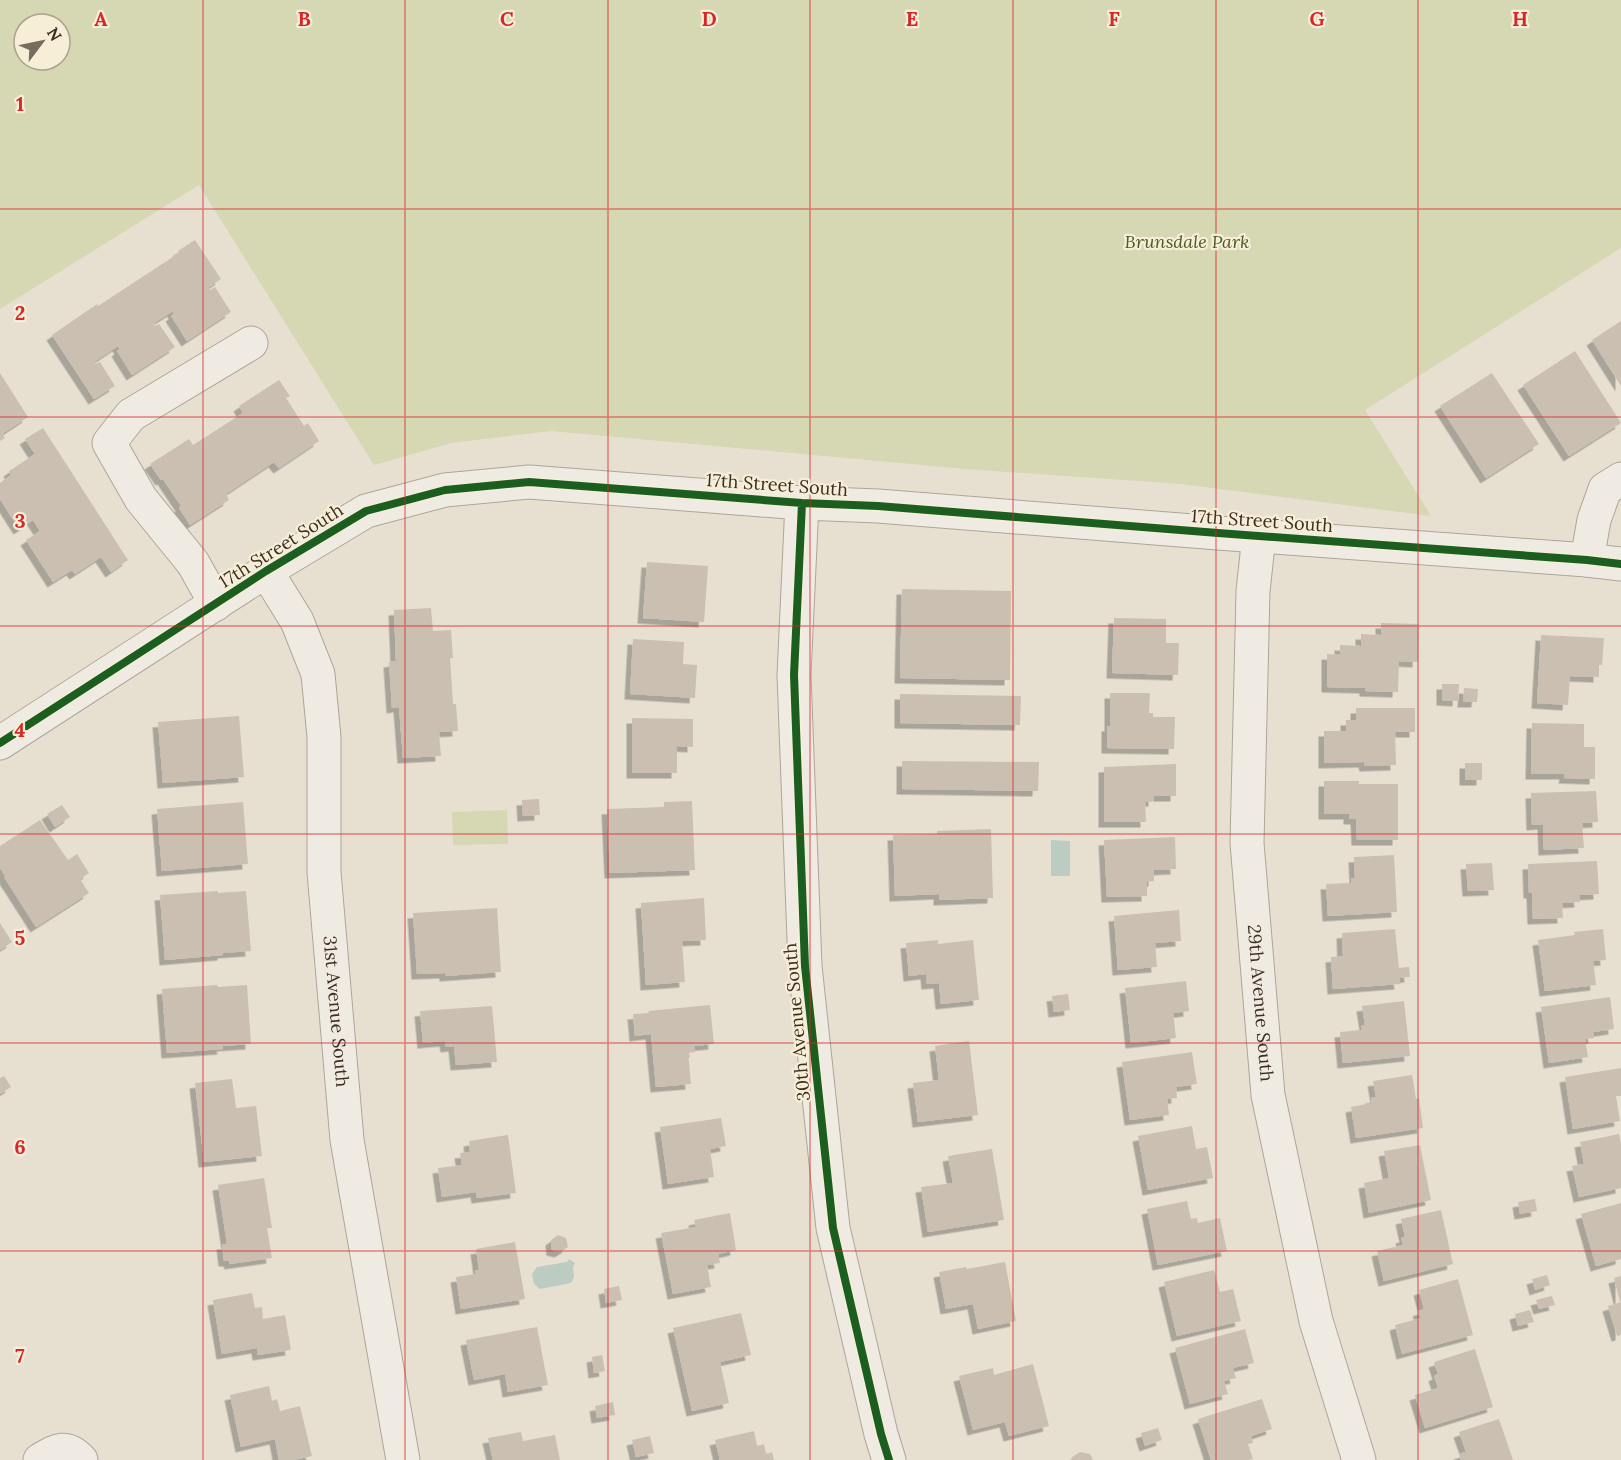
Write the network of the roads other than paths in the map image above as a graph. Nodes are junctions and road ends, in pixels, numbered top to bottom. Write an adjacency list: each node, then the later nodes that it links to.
1 (251, 343): 8 (street)
2 (1621, 479): 5 (street)
3 (802, 503): 4 (street, 17th Street South); 7 (street, 17th Street South); 13 (street, 30th Avenue South)
4 (1259, 536): 5 (street, 17th Street South); 14 (street, 29th Avenue South)
5 (1587, 560): 6 (street, 17th Street South)
6 (1621, 564)
7 (266, 571): 8 (street, 17th Street South); 12 (street, 31st Avenue South)
8 (216, 604): 9 (street, 17th Street South)
9 (0, 743)
10 (40, 1460): 11 (street)
11 (81, 1460)
12 (403, 1460)
13 (889, 1460)
14 (1359, 1460)

